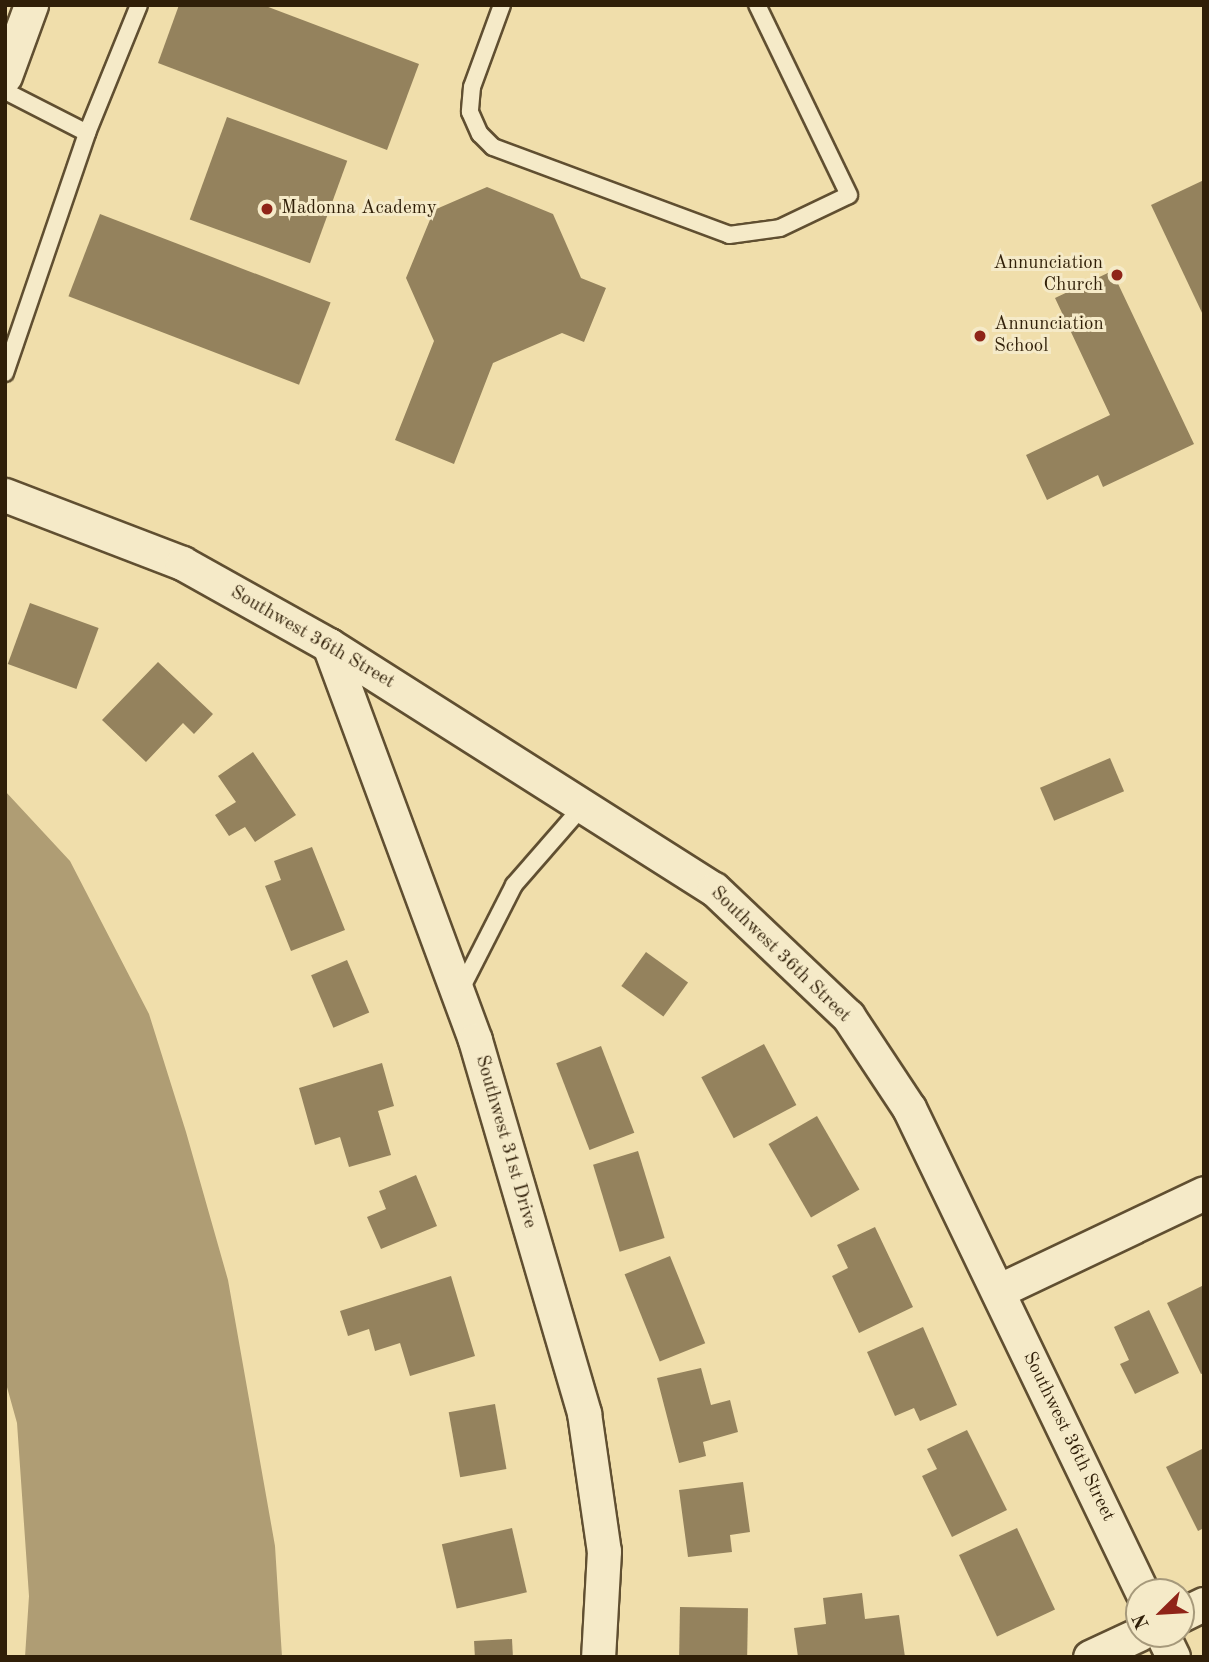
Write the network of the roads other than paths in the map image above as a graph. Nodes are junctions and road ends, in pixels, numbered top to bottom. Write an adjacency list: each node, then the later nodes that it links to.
1 (32, 5): 5 (street)
2 (138, 5): 7 (lane)
3 (502, 5): 4 (lane)
4 (757, 5)
5 (5, 76)
6 (5, 91): 7 (lane)
7 (87, 133): 8 (lane)
8 (5, 373)
9 (5, 495): 10 (street, Southwest 36th Street)
10 (329, 645): 11 (street, Southwest 36th Street); 12 (street, Southwest 31st Drive)
11 (583, 806): 12 (lane); 14 (street, Southwest 36th Street)
12 (458, 995): 17 (street, Southwest 31st Drive)
13 (1204, 1193): 14 (street)
14 (998, 1291): 15 (street, Southwest 36th Street)
15 (1135, 1578)
16 (1125, 1641): 18 (street)
17 (598, 1657)
18 (1090, 1657)

